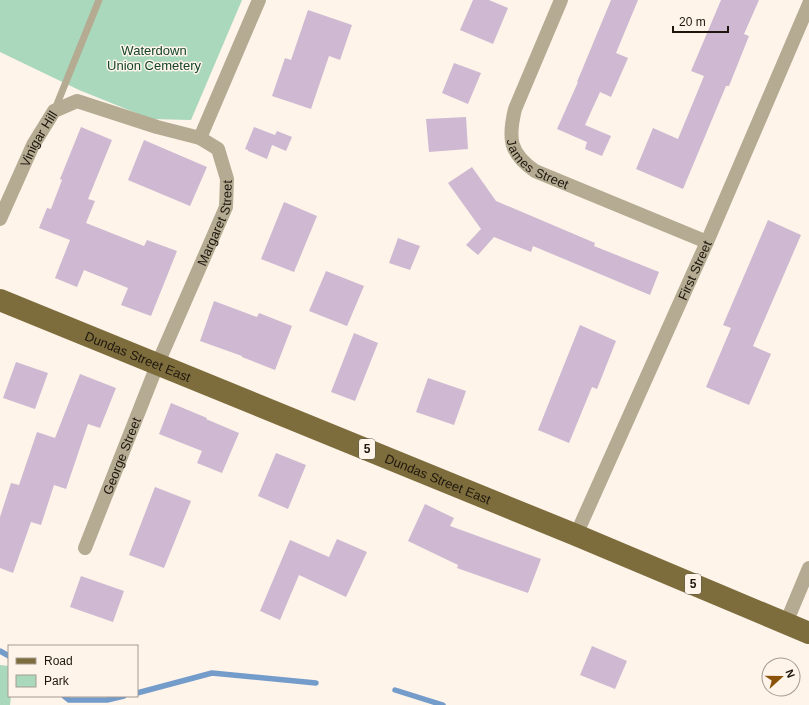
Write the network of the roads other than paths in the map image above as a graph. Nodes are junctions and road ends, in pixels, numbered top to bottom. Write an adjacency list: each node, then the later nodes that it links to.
1 (99, 0): 5 (lane)
2 (259, 0): 6 (street)
3 (561, 0): 8 (street, James Street)
4 (809, 4): 8 (street, First Street)
5 (54, 111): 6 (street, Vinigar Hill); 7 (street, Vinigar Hill)
6 (200, 138): 10 (street, Margaret Street)
7 (0, 219)
8 (707, 242): 11 (street, First Street)
9 (0, 300): 10 (main road, Dundas Street East / 5)
10 (158, 363): 11 (main road, Dundas Street East / 5); 12 (street, George Street)
11 (576, 535): 14 (main road, Dundas Street East / 5)
12 (85, 548)
13 (809, 568): 14 (street)
14 (786, 623): 15 (main road, Dundas Street East / 5)
15 (809, 633)

